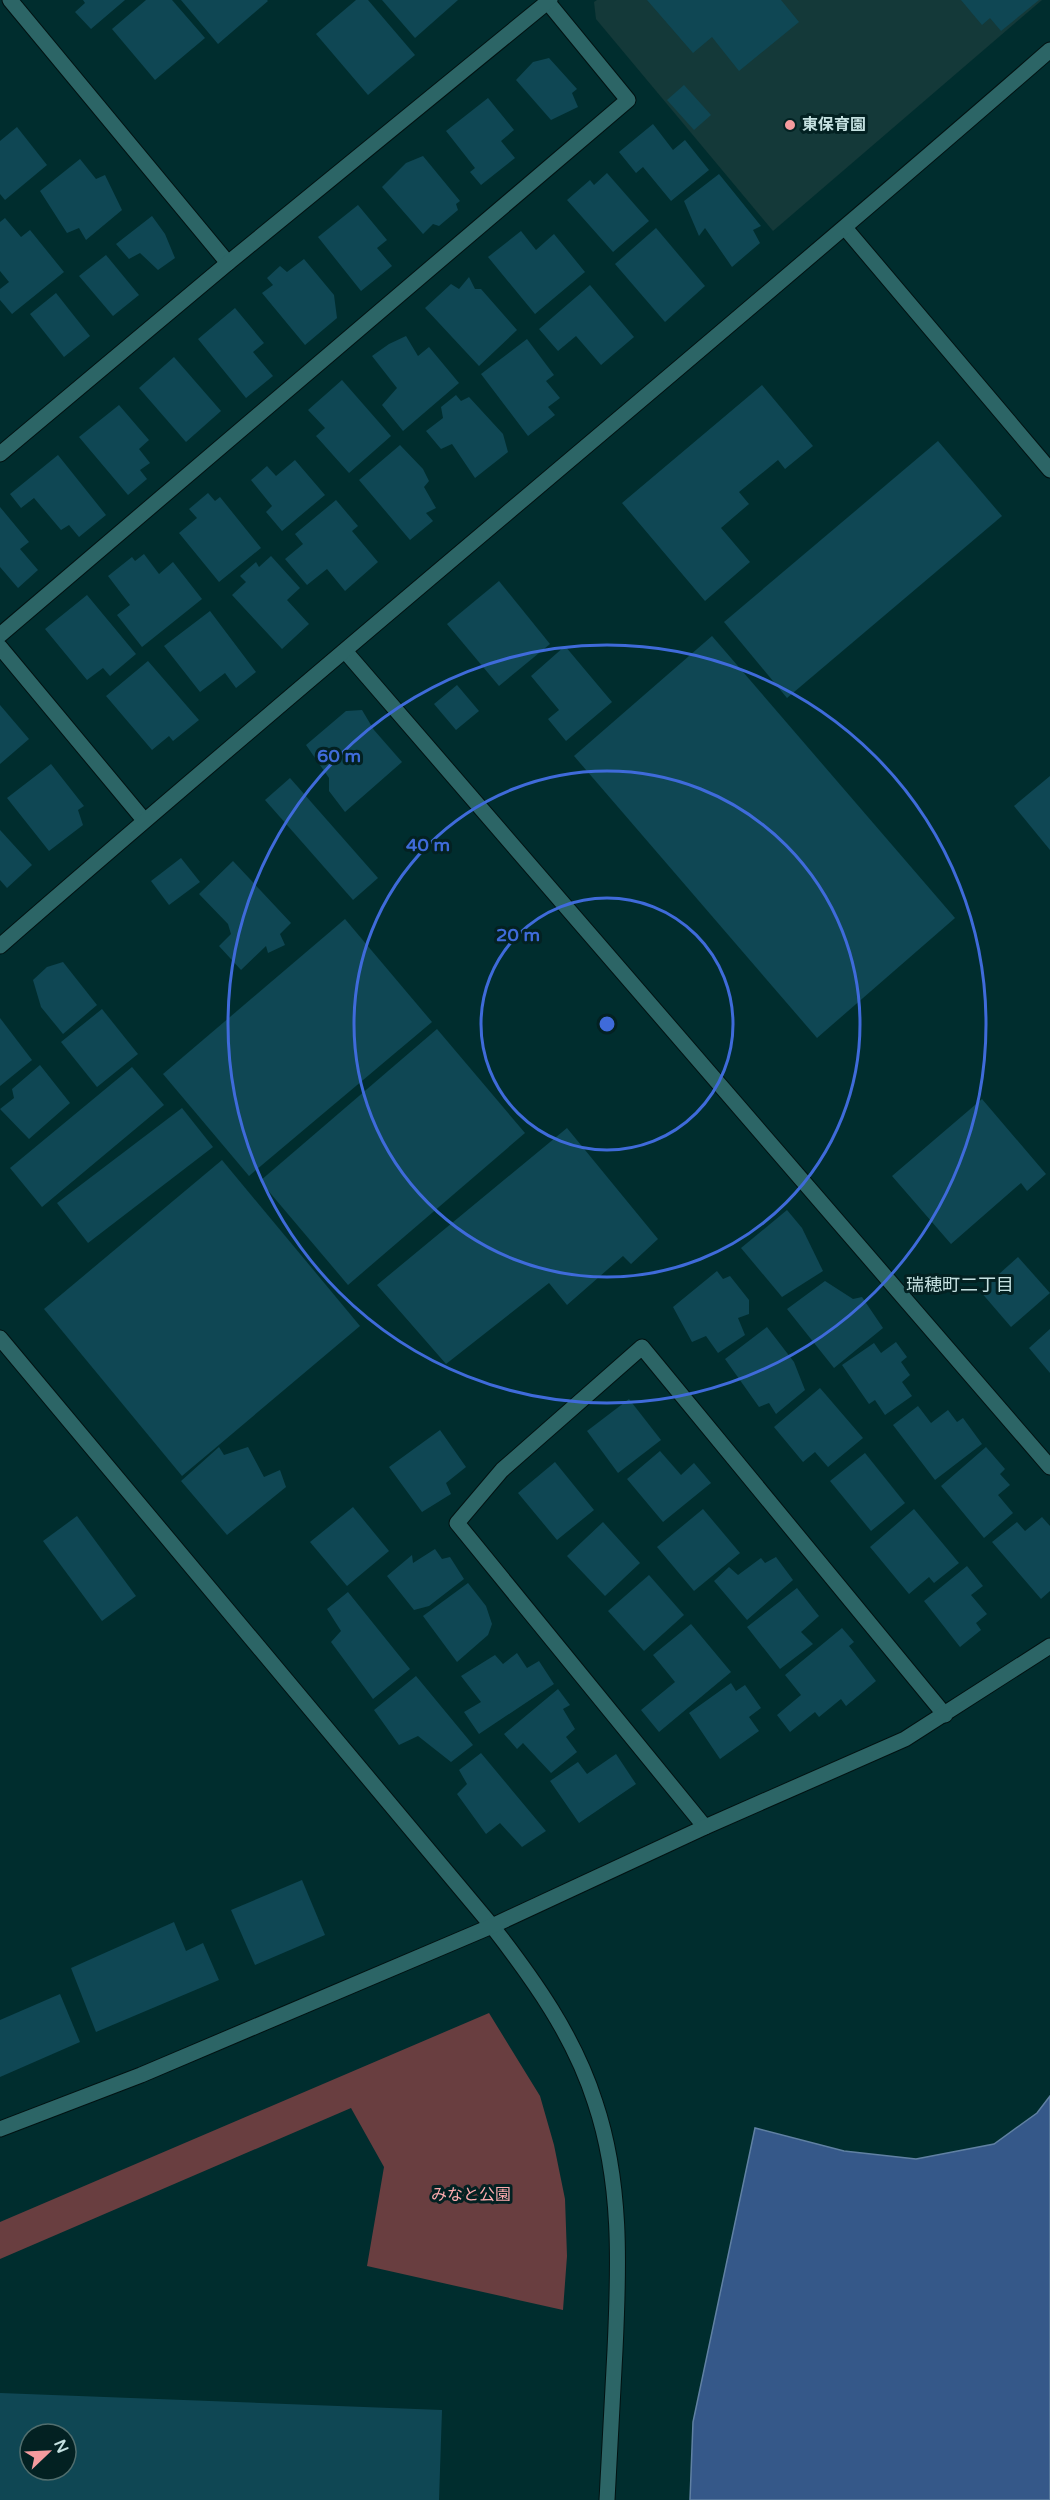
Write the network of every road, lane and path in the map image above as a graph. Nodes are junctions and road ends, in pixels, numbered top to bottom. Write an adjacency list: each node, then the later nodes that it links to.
1 (10, 0): 5 (street)
2 (548, 1): 5 (street); 8 (street)
3 (1050, 50): 4 (street)
4 (846, 229): 7 (street); 10 (street)
5 (228, 263): 6 (street)
6 (0, 454)
7 (1050, 470)
8 (0, 634)
9 (0, 647): 11 (street)
10 (345, 651): 11 (street); 14 (street)
11 (144, 820): 12 (street)
12 (0, 946)
13 (0, 1338): 18 (street)
14 (1050, 1467)
15 (1050, 1646): 16 (street)
16 (945, 1715): 17 (street); 17 (street)
17 (705, 1827): 18 (street)
18 (492, 1926): 19 (street); 20 (street)
19 (0, 2128)
20 (608, 2500)

